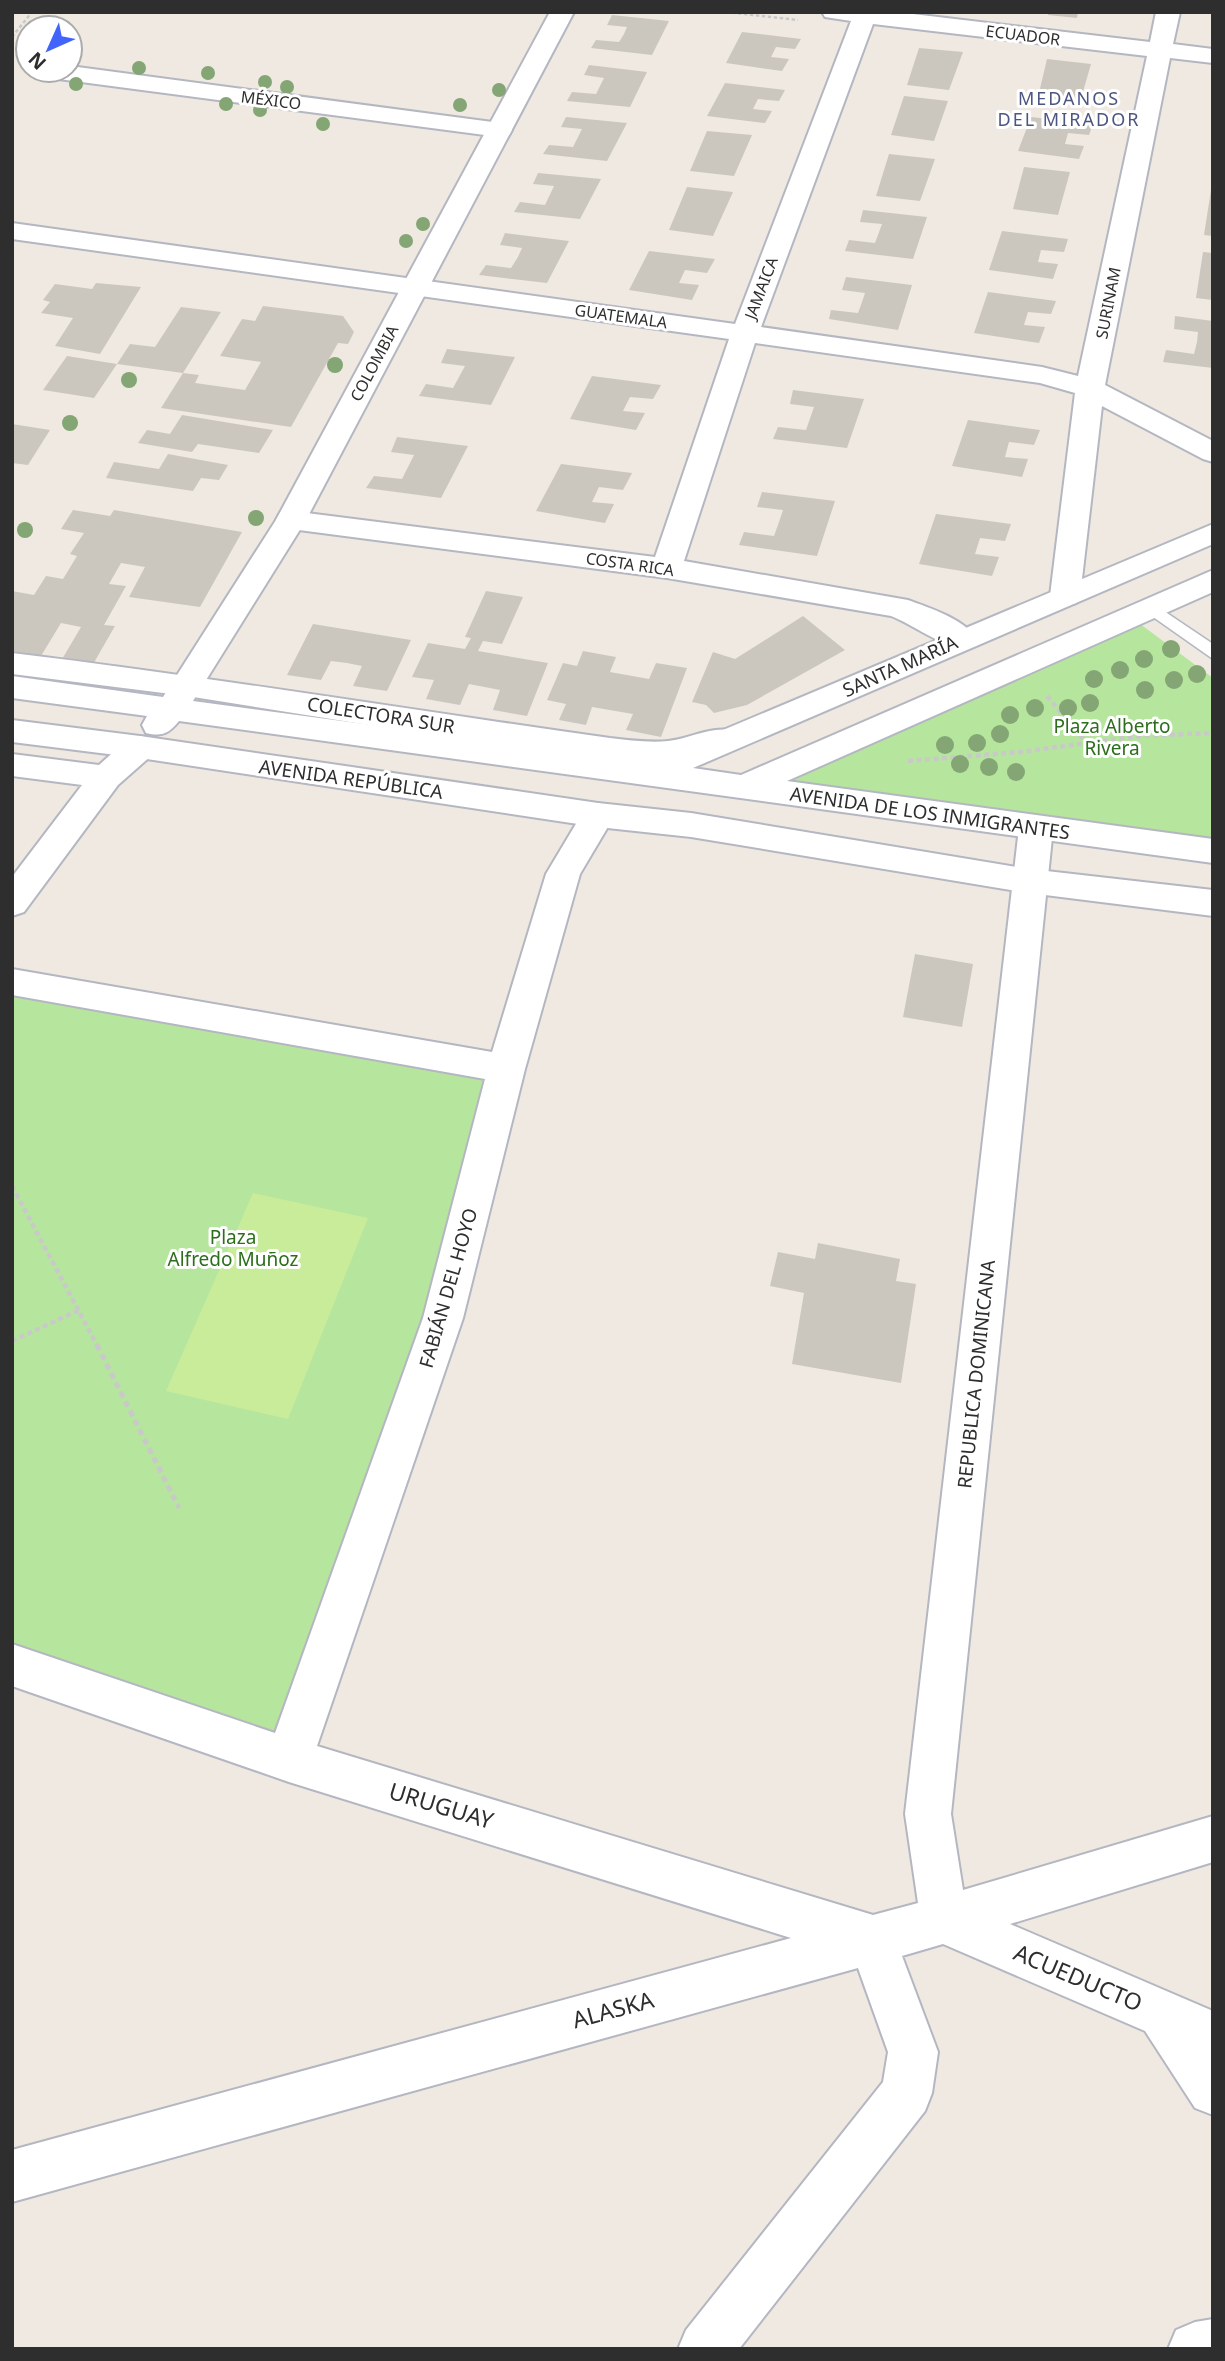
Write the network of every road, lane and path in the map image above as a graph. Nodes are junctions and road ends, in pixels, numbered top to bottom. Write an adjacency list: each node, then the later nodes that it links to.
1 (32, 12): 8 (path)
2 (562, 12): 12 (street, COLOMBIA)
3 (726, 12): 7 (path)
4 (833, 12): 6 (street, ECUADOR)
5 (1168, 12): 9 (street, SURINAM)
6 (866, 14): 9 (street, ECUADOR); 15 (street, JAMAICA)
7 (808, 22)
8 (12, 37)
9 (1159, 51): 10 (street, ECUADOR); 16 (street, SURINAM)
10 (1213, 56)
11 (84, 75): 12 (street, MÉXICO)
12 (500, 130): 14 (street, COLOMBIA)
13 (12, 231): 14 (street, GUATEMALA)
14 (414, 287): 15 (street, GUATEMALA); 18 (street, COLOMBIA)
15 (745, 333): 16 (street, GUATEMALA); 20 (street, JAMAICA)
16 (1090, 388): 17 (street, GUATEMALA); 22 (street, SURINAM)
17 (1213, 453)
18 (291, 520): 20 (street, COSTA RICA); 29 (street, COLOMBIA)
19 (1213, 533): 22 (street, SANTA MARÍA)
20 (667, 568): 24 (street, COSTA RICA)
21 (1213, 580): 23 (street)
22 (1065, 596): 24 (street, SANTA MARÍA)
23 (1152, 608): 25 (lane); 41 (street)
24 (961, 639): 31 (street, SANTA MARÍA)
25 (1213, 653)
26 (12, 663): 29 (street, COLECTORA SUR)
27 (12, 688): 29 (street)
28 (1045, 694): 33 (path)
29 (180, 696): 31 (street, COLECTORA SUR); 34 (street, COLOMBIA); 39 (street)
30 (12, 731): 34 (street, AVENIDA REPÚBLICA)
31 (749, 733): 39 (street, SANTA MARÍA)
32 (1213, 733): 33 (path)
33 (1086, 742): 36 (path)
34 (140, 747): 40 (street); 42 (street, AVENIDA REPÚBLICA)
35 (909, 750): 36 (path)
36 (907, 761): 38 (path)
37 (12, 765): 40 (street)
38 (905, 769)
39 (648, 774): 41 (street, AVENIDA DE LOS INMIGRANTES); 42 (street, SANTA MARÍA)
40 (106, 777): 47 (street)
41 (744, 787): 43 (street); 44 (street, AVENIDA DE LOS INMIGRANTES)
42 (598, 815): 43 (street, AVENIDA REPÚBLICA); 50 (street, FABIÁN DEL HOYO)
43 (691, 825): 46 (street)
44 (1036, 828): 45 (street, AVENIDA DE LOS INMIGRANTES); 46 (street, REPUBLICA DOMINICANA)
45 (1213, 851)
46 (1029, 881): 48 (street); 58 (street, REPUBLICA DOMINICANA)
47 (12, 903)
48 (1213, 903)
49 (12, 982): 50 (street)
50 (506, 1069): 56 (street, FABIÁN DEL HOYO)
51 (12, 1186): 52 (path)
52 (79, 1310): 53 (path); 54 (path)
53 (12, 1341)
54 (179, 1508)
55 (12, 1665): 56 (street, URUGUAY)
56 (289, 1760): 59 (street, URUGUAY)
57 (1213, 1839): 58 (street, ALASKA)
58 (944, 1920): 59 (street, ALASKA); 60 (street, ACUEDUCTO)
59 (872, 1939): 63 (street, ALASKA); 65 (street)
60 (1162, 2014): 61 (street, ACUEDUCTO); 62 (street)
61 (1213, 2036)
62 (1213, 2090)
63 (12, 2176)
64 (1213, 2346): 66 (street)
65 (705, 2349)
66 (1195, 2349)

